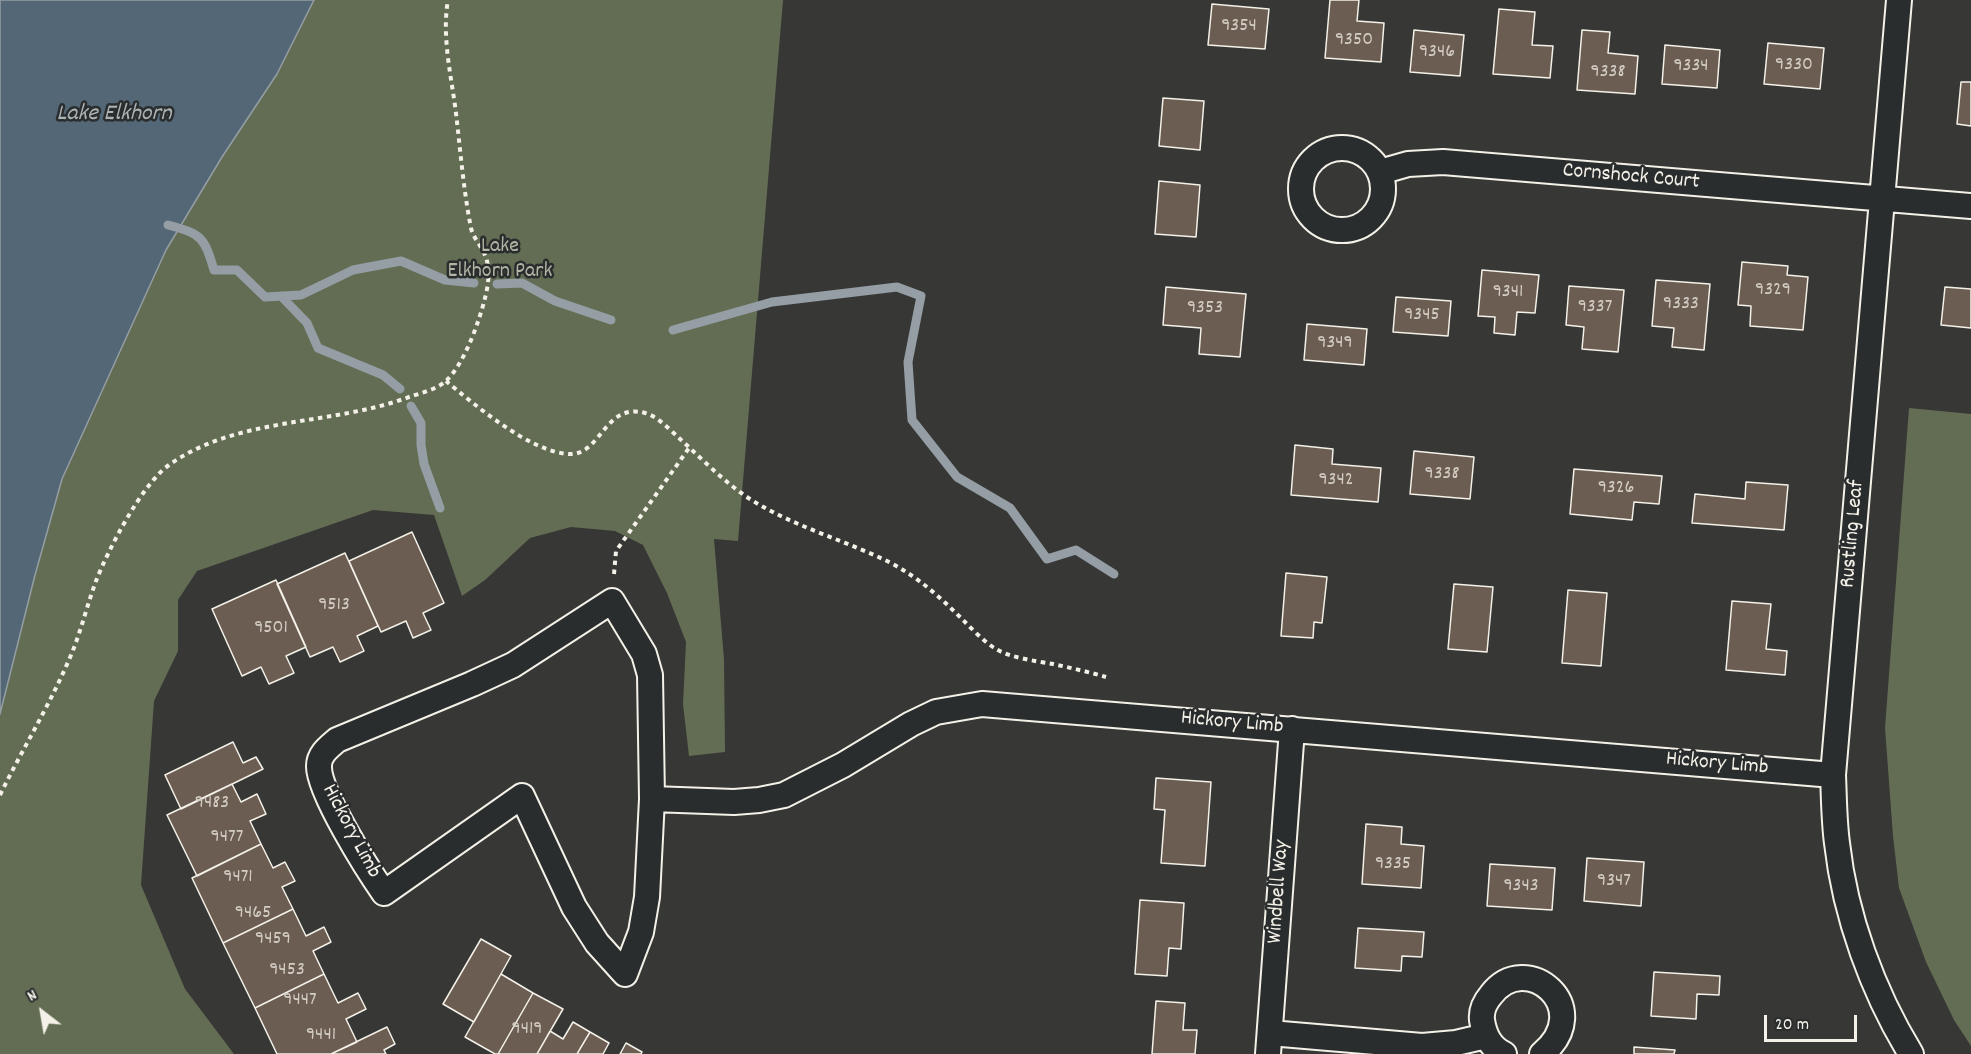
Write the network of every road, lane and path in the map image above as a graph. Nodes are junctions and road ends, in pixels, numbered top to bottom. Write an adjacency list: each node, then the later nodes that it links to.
1 (448, 0): 6 (path)
2 (1899, 0): 4 (street, Rustling Leaf)
3 (1380, 172): 4 (street, Cornshock Court)
4 (1882, 198): 5 (street, Cornshock Court); 11 (street, Rustling Leaf)
5 (1971, 206)
6 (446, 381): 7 (path); 12 (path)
7 (689, 448): 8 (path); 9 (path)
8 (612, 601): 13 (street, Hickory Limb); 13 (street, Hickory Limb)
9 (1106, 677)
10 (1292, 729): 11 (street, Hickory Limb); 13 (street, Hickory Limb); 15 (street, Windbell Way)
11 (1833, 775): 18 (street, Rustling Leaf)
12 (0, 795)
13 (652, 800)
14 (1486, 1036): 15 (street); 16 (street); 17 (street)
15 (1269, 1043)
16 (1504, 1054)
17 (1542, 1054)
18 (1911, 1054)

